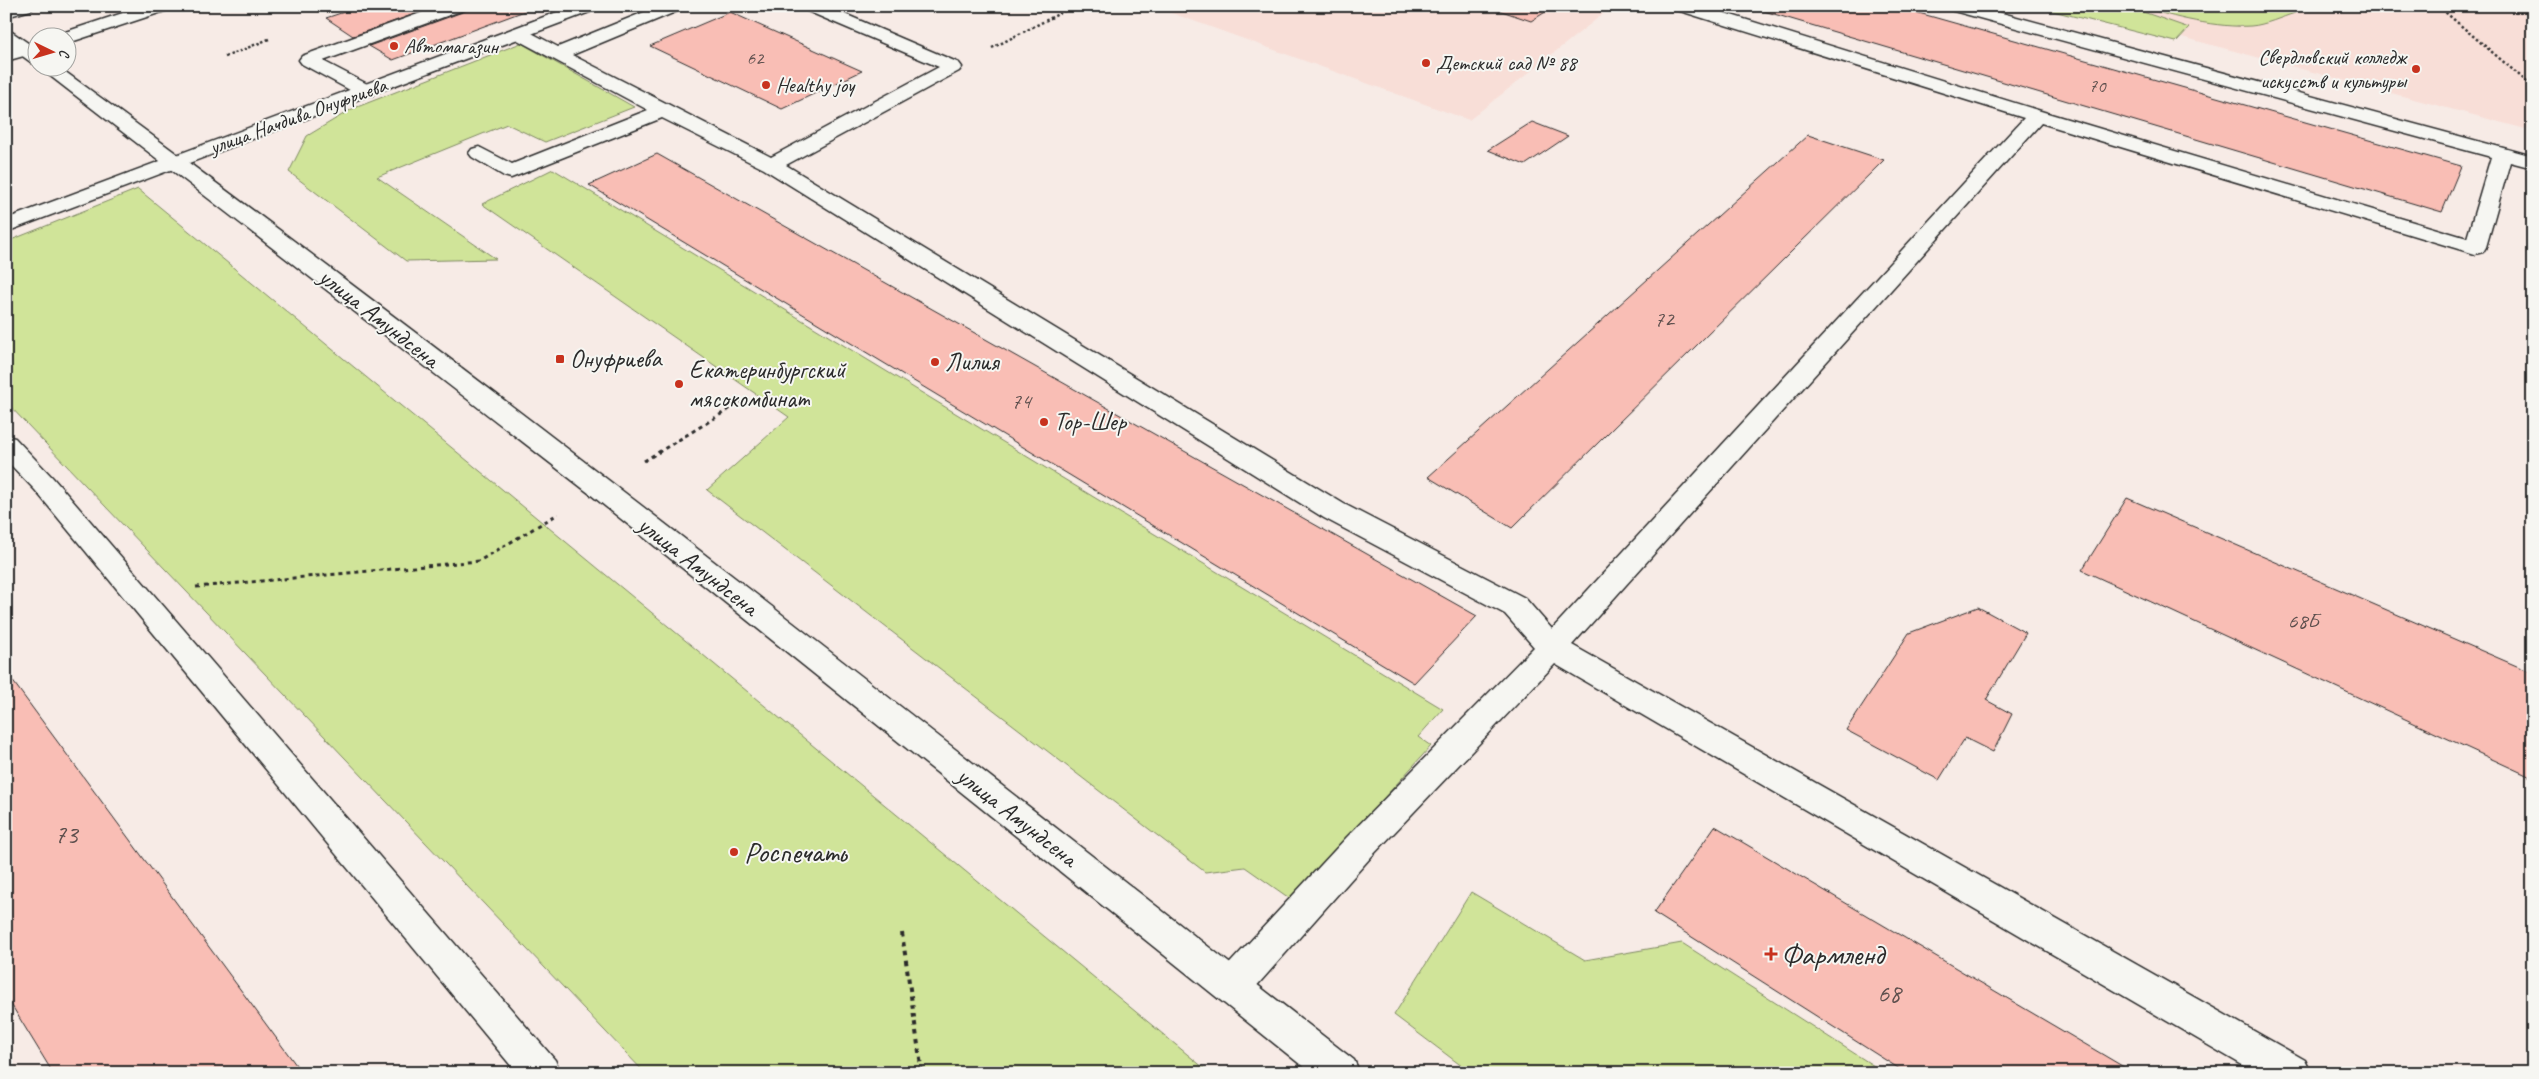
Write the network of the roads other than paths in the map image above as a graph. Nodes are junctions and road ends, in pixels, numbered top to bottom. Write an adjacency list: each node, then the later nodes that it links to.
1 (25, 6): 9 (main road)
2 (162, 6): 10 (main road)
3 (458, 6): 18 (main road)
4 (589, 6): 11 (main road, улица Начдива Онуфриева)
5 (674, 6): 15 (main road)
6 (811, 6): 25 (main road)
7 (1683, 6): 20 (main road)
8 (1956, 6): 22 (main road)
9 (6, 12)
10 (78, 33)
11 (518, 33): 15 (main road); 18 (main road, улица Начдива Онуфриева)
12 (6, 36): 13 (main road)
13 (28, 49)
14 (28, 53): 16 (main road)
15 (558, 54): 19 (main road)
16 (6, 56)
17 (63, 78): 23 (main road, улица Амундсена)
18 (366, 90): 23 (main road, улица Начдива Онуфриева)
19 (664, 111): 21 (main road); 25 (main road)
20 (2037, 116): 22 (main road); 28 (main road)
21 (479, 153)
22 (2502, 154): 24 (main road)
23 (176, 161): 26 (main road, улица Начдива Онуфриева); 29 (main road, улица Амундсена)
24 (2533, 162)
25 (771, 164): 28 (main road)
26 (6, 226)
27 (6, 444): 30 (main road)
28 (1552, 648): 29 (main road); 32 (main road)
29 (1232, 987): 31 (main road, улица Амундсена)
30 (542, 1073)
31 (1341, 1073)
32 (2292, 1073)

